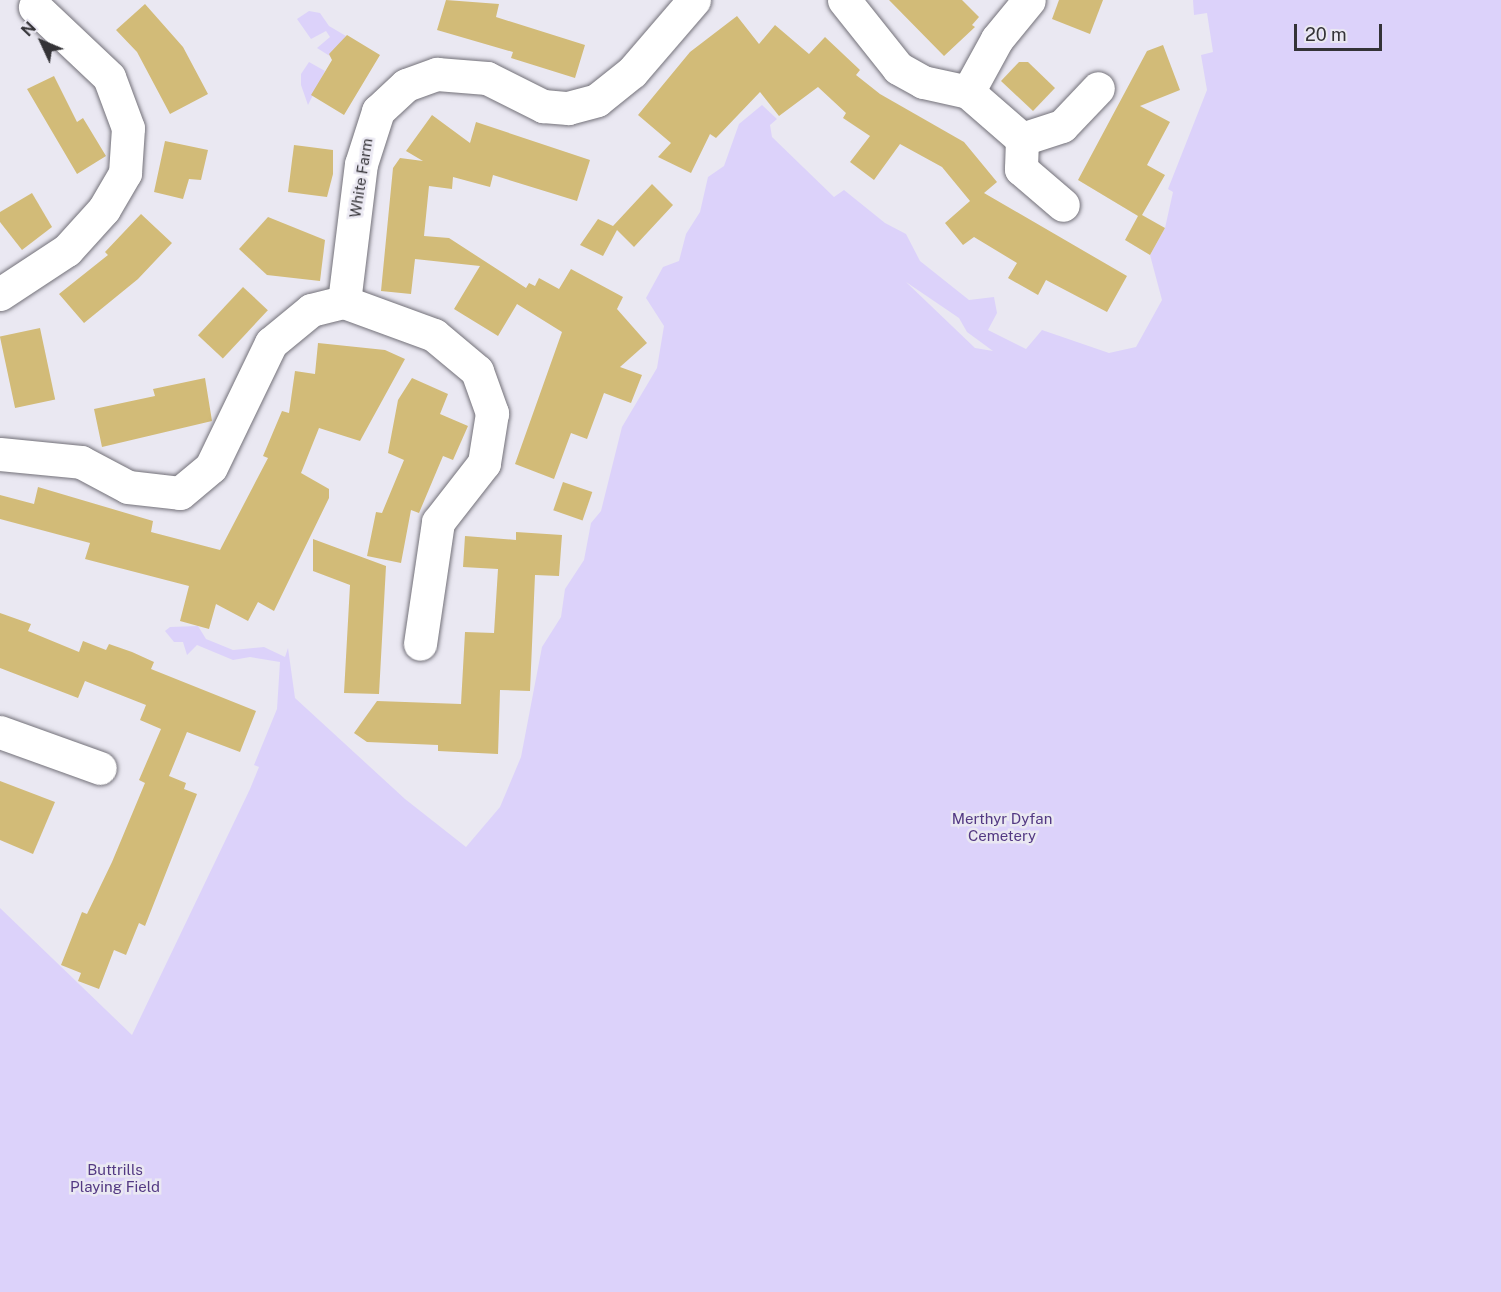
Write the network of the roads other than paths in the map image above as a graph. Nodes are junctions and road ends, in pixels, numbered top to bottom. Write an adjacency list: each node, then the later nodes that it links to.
1 (694, 0): 10 (street, White Farm)
2 (844, 0): 6 (street)
3 (1029, 0): 6 (street)
4 (35, 7): 9 (street)
5 (1098, 88): 7 (street)
6 (968, 92): 7 (street)
7 (1022, 139): 8 (street)
8 (1063, 205)
9 (0, 294)
10 (344, 302): 11 (street); 12 (street)
11 (0, 454)
12 (420, 644)
13 (0, 732): 14 (street)
14 (100, 768)

